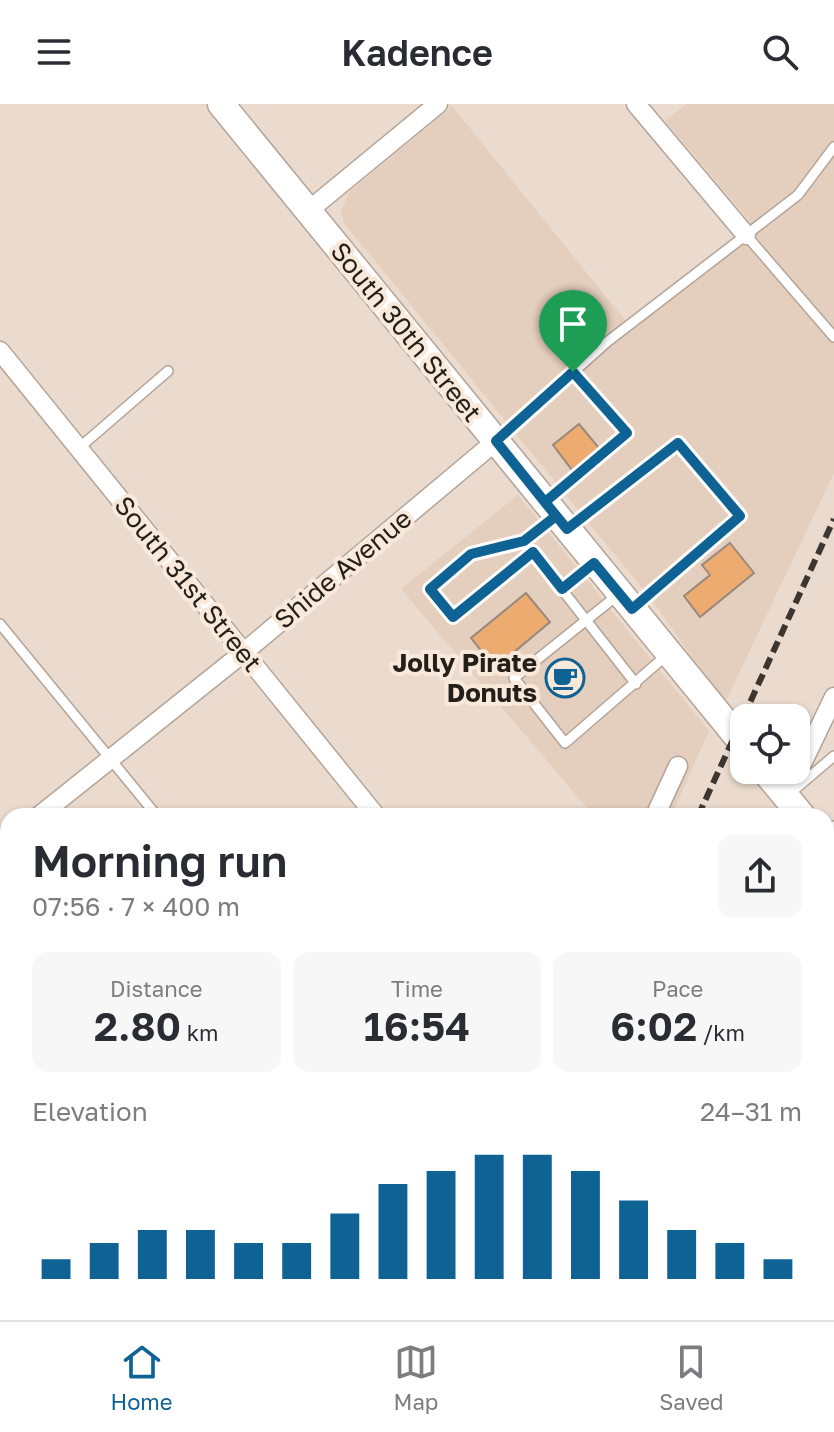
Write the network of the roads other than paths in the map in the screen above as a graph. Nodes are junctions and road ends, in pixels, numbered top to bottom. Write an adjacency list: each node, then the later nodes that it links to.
1 (221, 104): 5 (street, South 30th Street)
2 (438, 104): 5 (street)
3 (636, 104): 6 (street)
4 (834, 147): 6 (lane)
5 (308, 211): 11 (street, South 30th Street)
6 (746, 235): 7 (lane); 10 (lane)
7 (834, 337)
8 (0, 351): 12 (street, South 31st Street)
9 (168, 371): 12 (lane)
10 (573, 372): 11 (lane); 13 (lane)
11 (496, 441): 13 (street, South 30th Street); 21 (street, Shide Avenue)
12 (79, 448): 21 (street, South 31st Street)
13 (556, 516): 14 (lane); 16 (street, South 30th Street); 18 (lane)
14 (524, 541): 15 (lane); 15 (lane)
15 (533, 552): 17 (lane)
16 (594, 563): 17 (lane); 18 (street, South 30th Street)
17 (562, 589): 19 (lane)
18 (626, 602): 19 (lane); 22 (street, South 30th Street)
19 (585, 621): 23 (lane); 23 (lane)
20 (0, 624): 27 (lane)
21 (243, 653): 27 (street, Shide Avenue); 33 (street, South 31st Street)
22 (668, 654): 23 (lane); 25 (street, South 30th Street)
23 (636, 684)
24 (834, 697): 30 (street)
25 (730, 728)
26 (834, 756): 30 (lane)
27 (110, 759): 31 (street, Shide Avenue); 32 (lane)
28 (678, 766): 34 (street)
29 (776, 784): 30 (street)
30 (794, 806)
31 (49, 808)
32 (150, 808)
33 (369, 808)
34 (659, 808)

